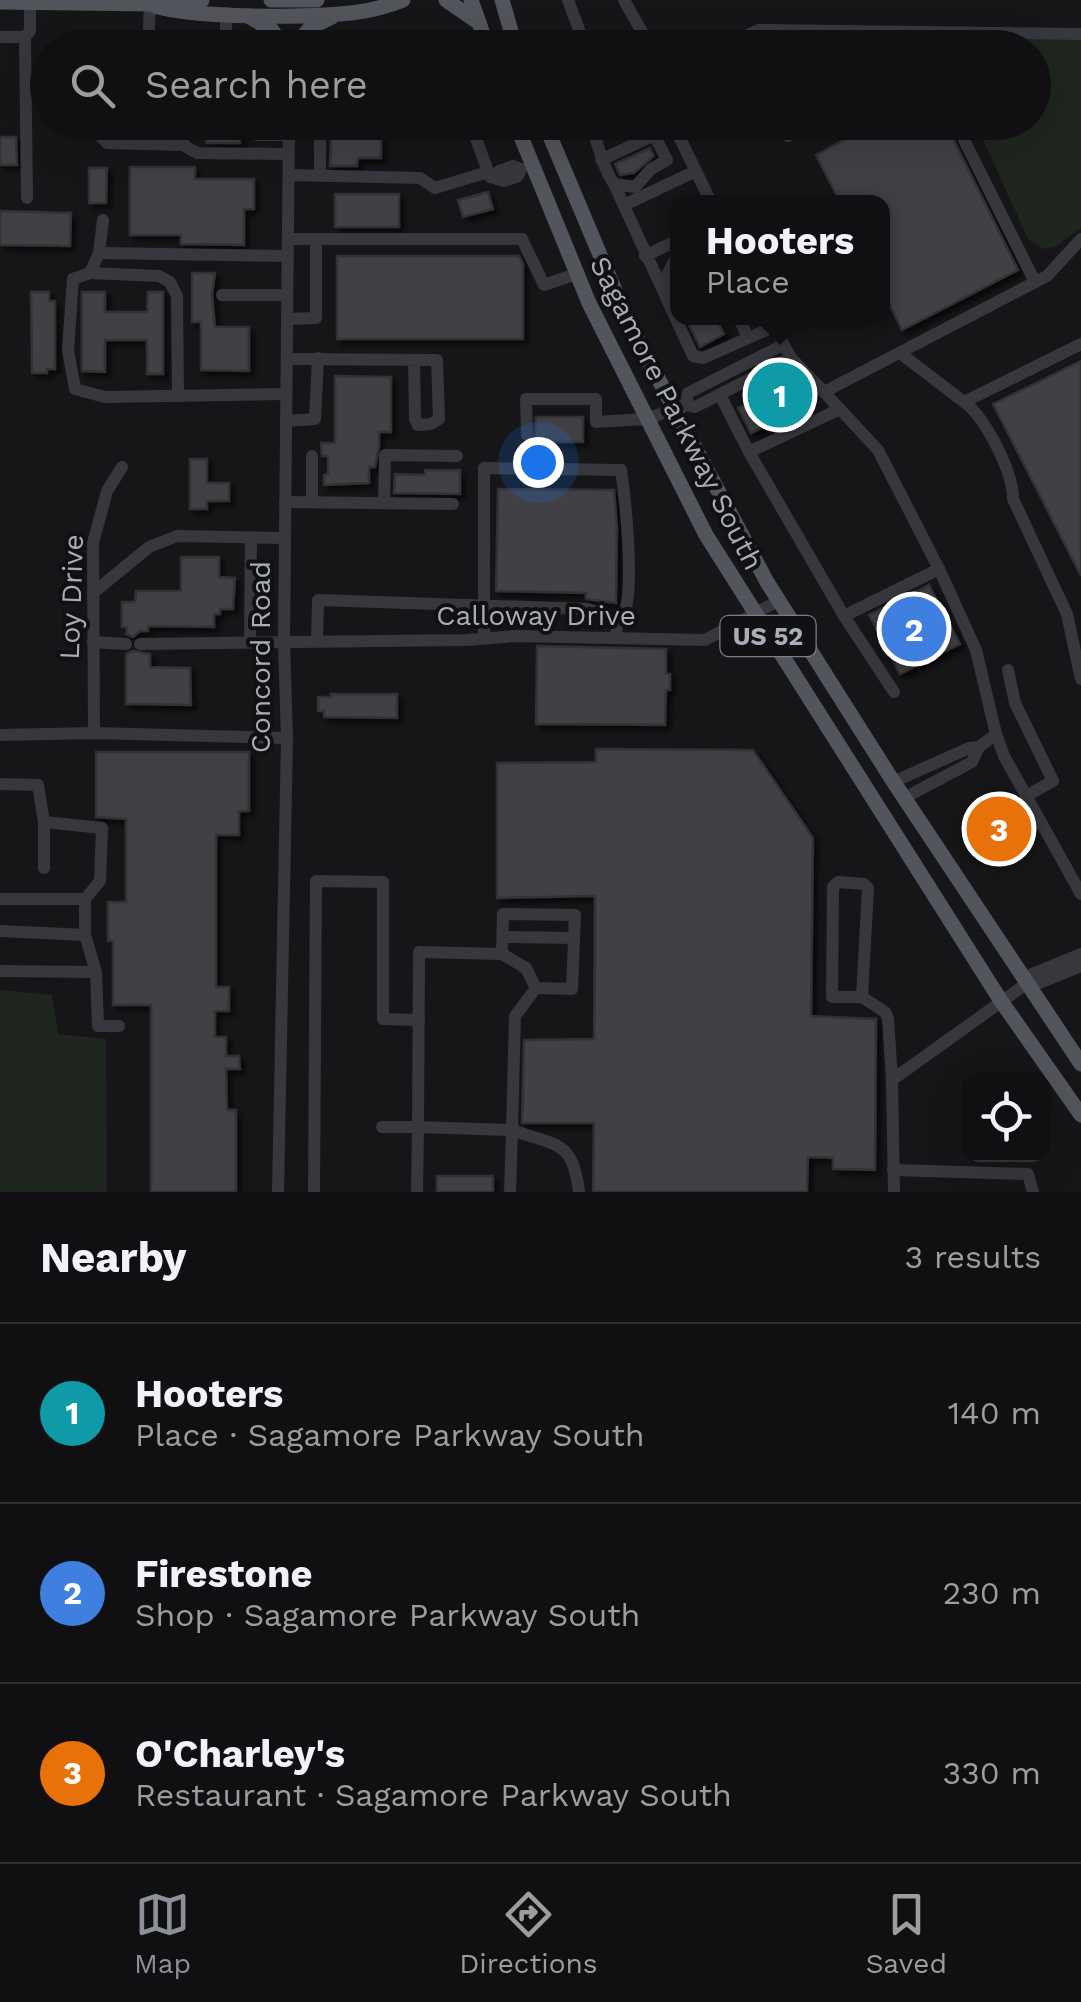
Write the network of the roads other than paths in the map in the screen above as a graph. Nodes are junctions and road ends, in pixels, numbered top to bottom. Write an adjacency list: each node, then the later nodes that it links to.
1 (202, 0): 14 (main road)
2 (271, 0): 3 (main road)
3 (284, 0): 4 (main road)
4 (317, 0)
5 (446, 0): 17 (main road)
6 (471, 0): 17 (main road)
7 (502, 0): 22 (main road)
8 (568, 0): 23 (street)
9 (624, 0): 24 (street)
10 (57, 1): 13 (main road); 14 (main road)
11 (403, 1): 16 (main road)
12 (0, 2): 13 (main road)
13 (30, 2): 28 (street)
14 (150, 4): 15 (main road); 18 (street)
15 (233, 13): 16 (main road); 19 (street); 20 (main road)
16 (342, 14): 21 (main road)
17 (481, 28)
18 (149, 30)
19 (229, 30)
20 (272, 30)
21 (308, 30)
22 (511, 30)
23 (579, 30)
24 (641, 30)
25 (1051, 34): 26 (street)
26 (1081, 34)
27 (0, 36): 28 (street)
28 (26, 37): 51 (street)
29 (105, 140): 41 (street)
30 (183, 140): 41 (street)
31 (289, 140): 43 (street, Concord Road)
32 (320, 140): 48 (street)
33 (477, 140): 46 (street)
34 (520, 140): 44 (main road, Sagamore Parkway South / US 52)
35 (552, 140): 88 (main road, Sagamore Parkway South / US 52)
36 (596, 140): 42 (street)
37 (639, 140): 42 (street)
38 (656, 140): 49 (street)
39 (681, 140): 45 (street)
40 (965, 140): 65 (street)
41 (183, 145): 43 (street)
42 (601, 153): 49 (street)
43 (289, 154): 47 (street, Concord Road)
44 (526, 167): 46 (street); 63 (main road, Sagamore Parkway South / US 52)
45 (696, 171): 50 (street); 52 (street)
46 (492, 175): 48 (street)
47 (288, 176): 48 (street); 54 (street, Concord Road)
48 (320, 176)
49 (614, 184): 52 (street)
50 (708, 195)
51 (27, 198)
52 (624, 205): 61 (street)
53 (104, 220): 58 (street)
54 (288, 239): 55 (street); 60 (street, Concord Road)
55 (316, 239): 63 (street); 69 (street)
56 (1081, 239): 65 (street)
57 (670, 244): 61 (street)
58 (99, 253): 59 (street); 62 (street)
59 (164, 254): 60 (street); 64 (street)
60 (288, 256): 66 (street, Concord Road)
61 (645, 256): 68 (street)
62 (90, 273): 64 (street); 86 (street)
63 (576, 274): 90 (main road, Sagamore Parkway South / US 52)
64 (159, 276): 86 (street)
65 (1035, 282): 78 (street)
66 (287, 295): 67 (street); 69 (street, Concord Road)
67 (222, 296)
68 (670, 308)
69 (287, 319): 80 (street, Concord Road)
70 (678, 325): 79 (street)
71 (686, 325): 79 (street)
72 (742, 325): 75 (street)
73 (767, 325): 75 (street)
74 (773, 325): 77 (street)
75 (748, 338): 79 (street)
76 (1081, 344): 87 (street)
77 (787, 352): 83 (street); 85 (street); 88 (street)
78 (900, 353): 83 (street); 87 (street)
79 (710, 355)
80 (286, 358): 81 (street); 84 (street, Concord Road)
81 (318, 358): 82 (street); 91 (street)
82 (414, 360): 82 (street)
83 (824, 392): 89 (street)
84 (286, 394): 86 (street); 91 (street, Concord Road)
85 (720, 394): 88 (street); 93 (street)
86 (178, 396)
87 (964, 402): 117 (street)
88 (681, 408): 90 (street); 105 (main road, Sagamore Parkway South / US 52)
89 (840, 409): 93 (street); 103 (street)
90 (646, 419): 92 (street); 107 (main road, Sagamore Parkway South / US 52)
91 (286, 421): 97 (street, Concord Road)
92 (526, 435)
93 (749, 452): 108 (street)
94 (312, 456): 98 (street)
95 (456, 456): 99 (street)
96 (122, 467): 104 (street, Loy Drive)
97 (285, 502): 98 (street); 102 (street, Concord Road)
98 (312, 502): 99 (street)
99 (384, 503): 100 (street)
100 (453, 504)
101 (252, 537): 102 (street); 104 (street); 114 (street)
102 (285, 538): 115 (street, Concord Road)
103 (939, 569): 108 (street); 120 (street)
104 (93, 592): 113 (street, Loy Drive)
105 (778, 600): 107 (street, Calloway Drive); 124 (main road, Sagamore Parkway South / US 52)
106 (483, 606): 109 (street); 109 (street); 111 (street); 112 (street)
107 (755, 616): 110 (street, Calloway Drive); 145 (main road, Sagamore Parkway South / US 52)
108 (844, 616): 118 (street)
109 (616, 621): 110 (street)
110 (616, 638): 111 (street, Calloway Drive)
111 (484, 639): 112 (street, Calloway Drive)
112 (317, 640): 115 (street, Calloway Drive)
113 (94, 642): 114 (street, Calloway Drive); 119 (street, Loy Drive)
114 (250, 642): 115 (street, Calloway Drive)
115 (284, 642): 122 (street, Concord Road)
116 (1008, 670): 126 (street)
117 (1081, 679)
118 (894, 692)
119 (94, 733): 121 (street); 122 (street)
120 (996, 734): 123 (street); 126 (street)
121 (0, 735)
122 (286, 738): 155 (street, Concord Road)
123 (979, 747): 124 (street); 127 (street)
124 (894, 782): 127 (main road, Sagamore Parkway South / US 52)
125 (0, 784): 128 (street)
126 (1026, 796): 130 (street)
127 (904, 798): 142 (main road, Sagamore Parkway South / US 52)
128 (44, 822): 129 (street); 132 (street)
129 (44, 868)
130 (1081, 894)
131 (0, 899): 132 (street)
132 (85, 899): 134 (street)
133 (0, 932): 134 (street)
134 (85, 935): 141 (street)
135 (502, 937): 136 (street); 136 (street); 137 (street)
136 (574, 938): 143 (street)
137 (502, 954): 143 (street); 146 (street)
138 (1081, 954): 142 (street)
139 (1081, 966): 142 (street)
140 (0, 971): 141 (street)
141 (96, 972): 147 (street)
142 (1026, 984): 145 (street); 148 (main road, Sagamore Parkway South / US 52)
143 (536, 988): 153 (street)
144 (862, 997): 144 (street); 149 (street)
145 (1001, 1001): 149 (street); 150 (main road, Sagamore Parkway South / US 52)
146 (419, 1020): 152 (street); 156 (street)
147 (120, 1026)
148 (1081, 1064)
149 (892, 1080): 154 (street)
150 (1081, 1115)
151 (382, 1127): 152 (street)
152 (418, 1128): 153 (street); 157 (street)
153 (512, 1130): 158 (street); 159 (street)
154 (893, 1170): 160 (street); 161 (street)
155 (278, 1192)
156 (314, 1192)
157 (417, 1192)
158 (510, 1192)
159 (578, 1192)
160 (894, 1192)
161 (1033, 1192)

